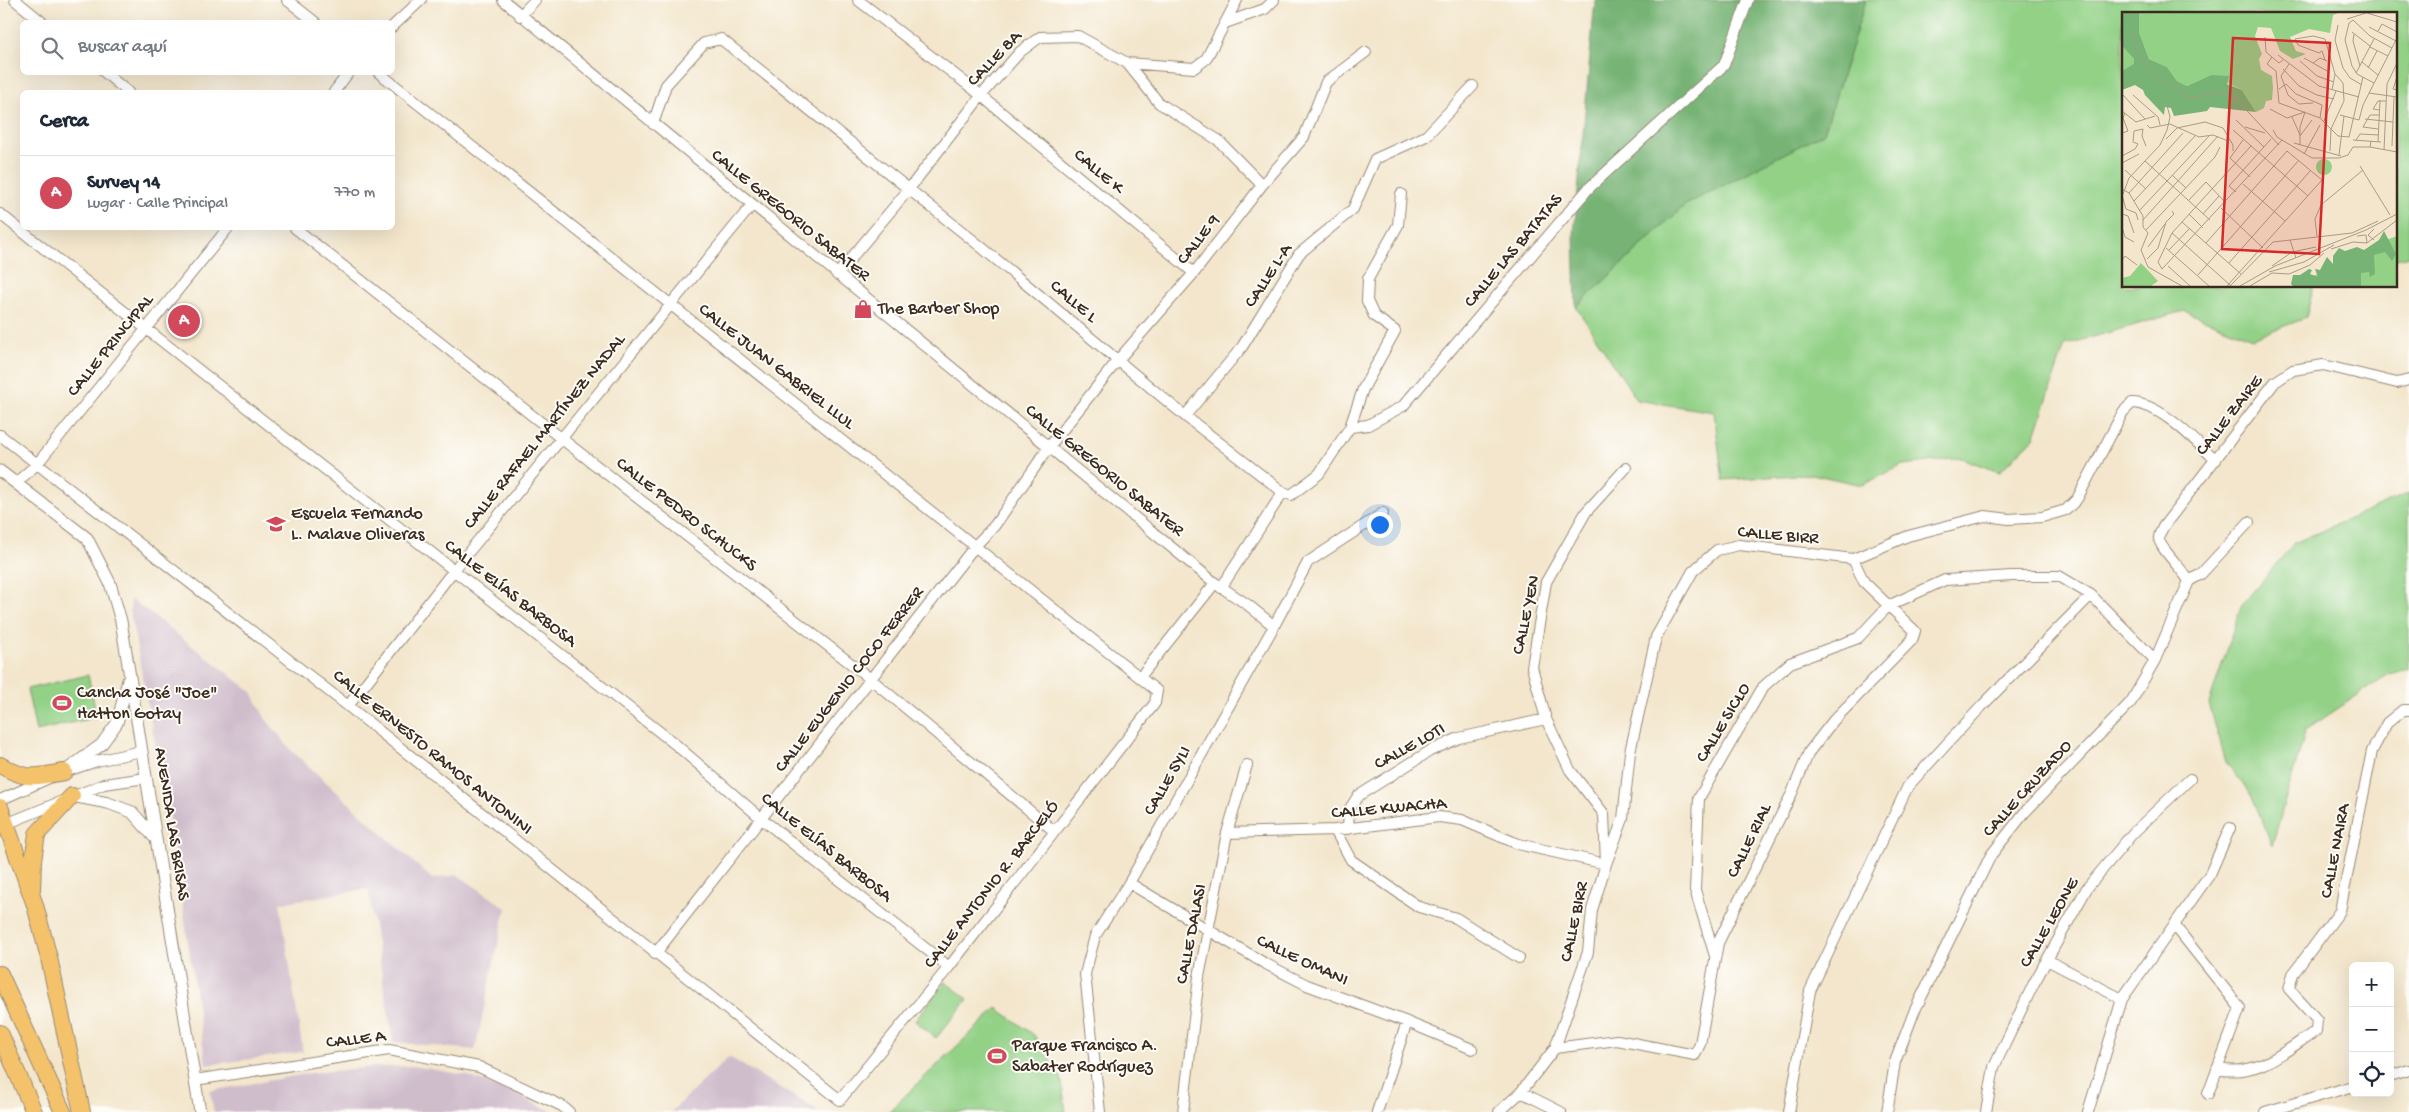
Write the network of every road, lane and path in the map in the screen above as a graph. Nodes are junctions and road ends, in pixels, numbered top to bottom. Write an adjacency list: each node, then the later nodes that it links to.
1 (15, 0): 11 (street)
2 (287, 0): 12 (street)
3 (421, 0): 14 (street)
4 (502, 0): 10 (street, CALLE GREGORIO SABATER)
5 (536, 0): 10 (street)
6 (858, 0): 23 (street, CALLE K)
7 (1237, 0): 13 (street)
8 (1274, 0): 13 (street)
9 (1748, 0): 41 (street, CALLE LAS BATATAS)
10 (520, 16): 24 (street, CALLE GREGORIO SABATER)
11 (40, 20)
12 (312, 20)
13 (1225, 23): 16 (street)
14 (395, 24)
15 (1366, 52): 25 (street, CALLE 9)
16 (1127, 63): 23 (street, CALLE 8A); 25 (street, CALLE 8A)
17 (108, 75): 21 (street)
18 (347, 75): 22 (street)
19 (382, 75): 36 (street, CALLE JUAN GABRIEL LLUL)
20 (1473, 86): 40 (street, CALLE L-A)
21 (126, 90)
22 (336, 90)
23 (981, 96): 26 (street, CALLE 8A); 34 (street, CALLE K)
24 (653, 124): 26 (street, CALLE L); 28 (street, CALLE GREGORIO SABATER)
25 (1262, 186): 34 (street, CALLE 9)
26 (909, 189): 35 (street, CALLE 8A); 38 (street, CALLE L)
27 (1401, 194): 41 (street)
28 (752, 206): 35 (street, CALLE GREGORIO SABATER); 36 (street, CALLE RAFAEL MARTÍNEZ NADAL)
29 (0, 214): 30 (street, CALLE ELÍAS BARBOSA)
30 (20, 230)
31 (20, 230): 37 (street, CALLE ELÍAS BARBOSA)
32 (226, 230): 37 (street, CALLE PRINCIPAL)
33 (298, 230): 43 (street, CALLE PEDRO SCHUCKS)
34 (1194, 273): 38 (street, CALLE 9)
35 (837, 275): 44 (street, CALLE GREGORIO SABATER)
36 (670, 304): 43 (street, CALLE RAFAEL MARTÍNEZ NADAL); 53 (street, CALLE JUAN GABRIEL LLUL)
37 (145, 329): 46 (street, CALLE PRINCIPAL); 55 (street, CALLE ELÍAS BARBOSA)
38 (1118, 360): 40 (street, CALLE L); 44 (street, CALLE 9)
39 (2409, 380): 45 (street, CALLE ZAIRE)
40 (1185, 416): 50 (street, CALLE L)
41 (1350, 427): 50 (street)
42 (0, 434): 46 (street, CALLE ERNESTO RAMOS ANTONINI)
43 (562, 439): 55 (street, CALLE RAFAEL MARTÍNEZ NADAL); 64 (street, CALLE PEDRO SCHUCKS)
44 (1049, 446): 53 (street, CALLE EUGENIO COCO FERRER); 57 (street, CALLE GREGORIO SABATER)
45 (2216, 460): 54 (street); 56 (street, CALLE ZAIRE)
46 (37, 464): 49 (street, CALLE PRINCIPAL); 66 (street, CALLE ERNESTO RAMOS ANTONINI)
47 (1626, 468): 68 (street, CALLE YEN)
48 (0, 471): 49 (street, AVENIDA LAS BRISAS)
49 (17, 482): 62 (street, AVENIDA LAS BRISAS)
50 (1283, 492): 57 (street)
51 (1383, 513): 60 (street, CALLE SYLI)
52 (2249, 522): 56 (street, CALLE CRUZADO)
53 (975, 546): 63 (street, CALLE JUAN GABRIEL LLUL); 64 (street, CALLE EUGENIO COCO FERRER)
54 (1853, 560): 59 (street, CALLE RIAL); 86 (street, CALLE BIRR)
55 (454, 570): 66 (street, CALLE RAFAEL MARTÍNEZ NADAL); 78 (street, CALLE ELÍAS BARBOSA)
56 (2189, 581): 61 (street, CALLE CRUZADO)
57 (1218, 586): 60 (street, CALLE GREGORIO SABATER); 63 (street)
58 (2091, 594): 59 (street, CALLE SICLO); 61 (street, CALLE SICLO); 120 (street)
59 (1888, 606): 92 (street, CALLE RIAL); 92 (street, CALLE SICLO)
60 (1274, 626): 87 (street, CALLE SYLI)
61 (2155, 660): 121 (street, CALLE CRUZADO)
62 (130, 676): 69 (street, AVENIDA LAS BRISAS); 72 (street)
63 (1140, 677): 65 (street, CALLE JUAN GABRIEL LLUL)
64 (872, 680): 78 (street, CALLE EUGENIO COCO FERRER); 82 (street, CALLE PEDRO SCHUCKS)
65 (1152, 687): 82 (street, CALLE ANTONIO R. BARCELÓ)
66 (348, 706): 91 (street, CALLE ERNESTO RAMOS ANTONINI)
67 (2409, 710): 102 (street, CALLE NAIRA)
68 (1546, 719): 81 (street, CALLE LOTI); 86 (street, CALLE YEN)
69 (142, 752): 72 (street); 73 (street, AVENIDA LAS BRISAS)
70 (0, 765): 72 (highway)
71 (1247, 765): 84 (street, CALLE DALASI)
72 (64, 772): 76 (street)
73 (146, 778): 75 (street); 85 (street, AVENIDA LAS BRISAS)
74 (2190, 779): 94 (street, CALLE LEONE)
75 (72, 796): 79 (street); 85 (street); 88 (highway)
76 (0, 800)
77 (0, 807): 79 (highway)
78 (762, 819): 91 (street, CALLE EUGENIO COCO FERRER); 95 (street, CALLE ELÍAS BARBOSA)
79 (3, 826): 88 (highway)
80 (2230, 828): 89 (street)
81 (1348, 829): 83 (street, CALLE KWACHA); 86 (street, CALLE KWACHA)
82 (1054, 830): 95 (street, CALLE ANTONIO R. BARCELÓ)
83 (1335, 830): 84 (street, CALLE KWACHA); 93 (street)
84 (1227, 833): 90 (street, CALLE DALASI)
85 (154, 837): 105 (street, AVENIDA LAS BRISAS)
86 (1606, 864): 100 (street, CALLE BIRR)
87 (1129, 883): 90 (street, CALLE OMANI); 115 (street, CALLE SYLI)
88 (31, 895): 112 (highway)
89 (2175, 926): 97 (street); 102 (street)
90 (1210, 932): 98 (street, CALLE OMANI); 116 (street, CALLE DALASI)
91 (655, 954): 109 (street, CALLE ERNESTO RAMOS ANTONINI)
92 (1715, 956): 100 (street, CALLE RIAL)
93 (1519, 958)
94 (2047, 960): 97 (street); 122 (street, CALLE LEONE)
95 (950, 967): 109 (street, CALLE ANTONIO R. BARCELÓ)
96 (0, 974): 111 (highway)
97 (2122, 998): 123 (street)
98 (1407, 1022): 101 (street, CALLE OMANI); 117 (street)
99 (0, 1033): 110 (highway)
100 (1555, 1048): 107 (street, CALLE BIRR)
101 (1472, 1049)
102 (2217, 1069): 108 (street)
103 (2409, 1070): 104 (street)
104 (2394, 1075)
105 (195, 1080): 113 (street, AVENIDA LAS BRISAS); 114 (street, CALLE A)
106 (2349, 1087): 124 (street)
107 (1521, 1092): 118 (street, CALLE BIRR); 119 (street)
108 (2208, 1094)
109 (840, 1100)
110 (34, 1112)
111 (63, 1112)
112 (82, 1112)
113 (200, 1112)
114 (569, 1112)
115 (1100, 1112)
116 (1183, 1112)
117 (1377, 1112)
118 (1500, 1112)
119 (1561, 1112)
120 (1789, 1112)
121 (1887, 1112)
122 (1986, 1112)
123 (2088, 1112)
124 (2265, 1112)

